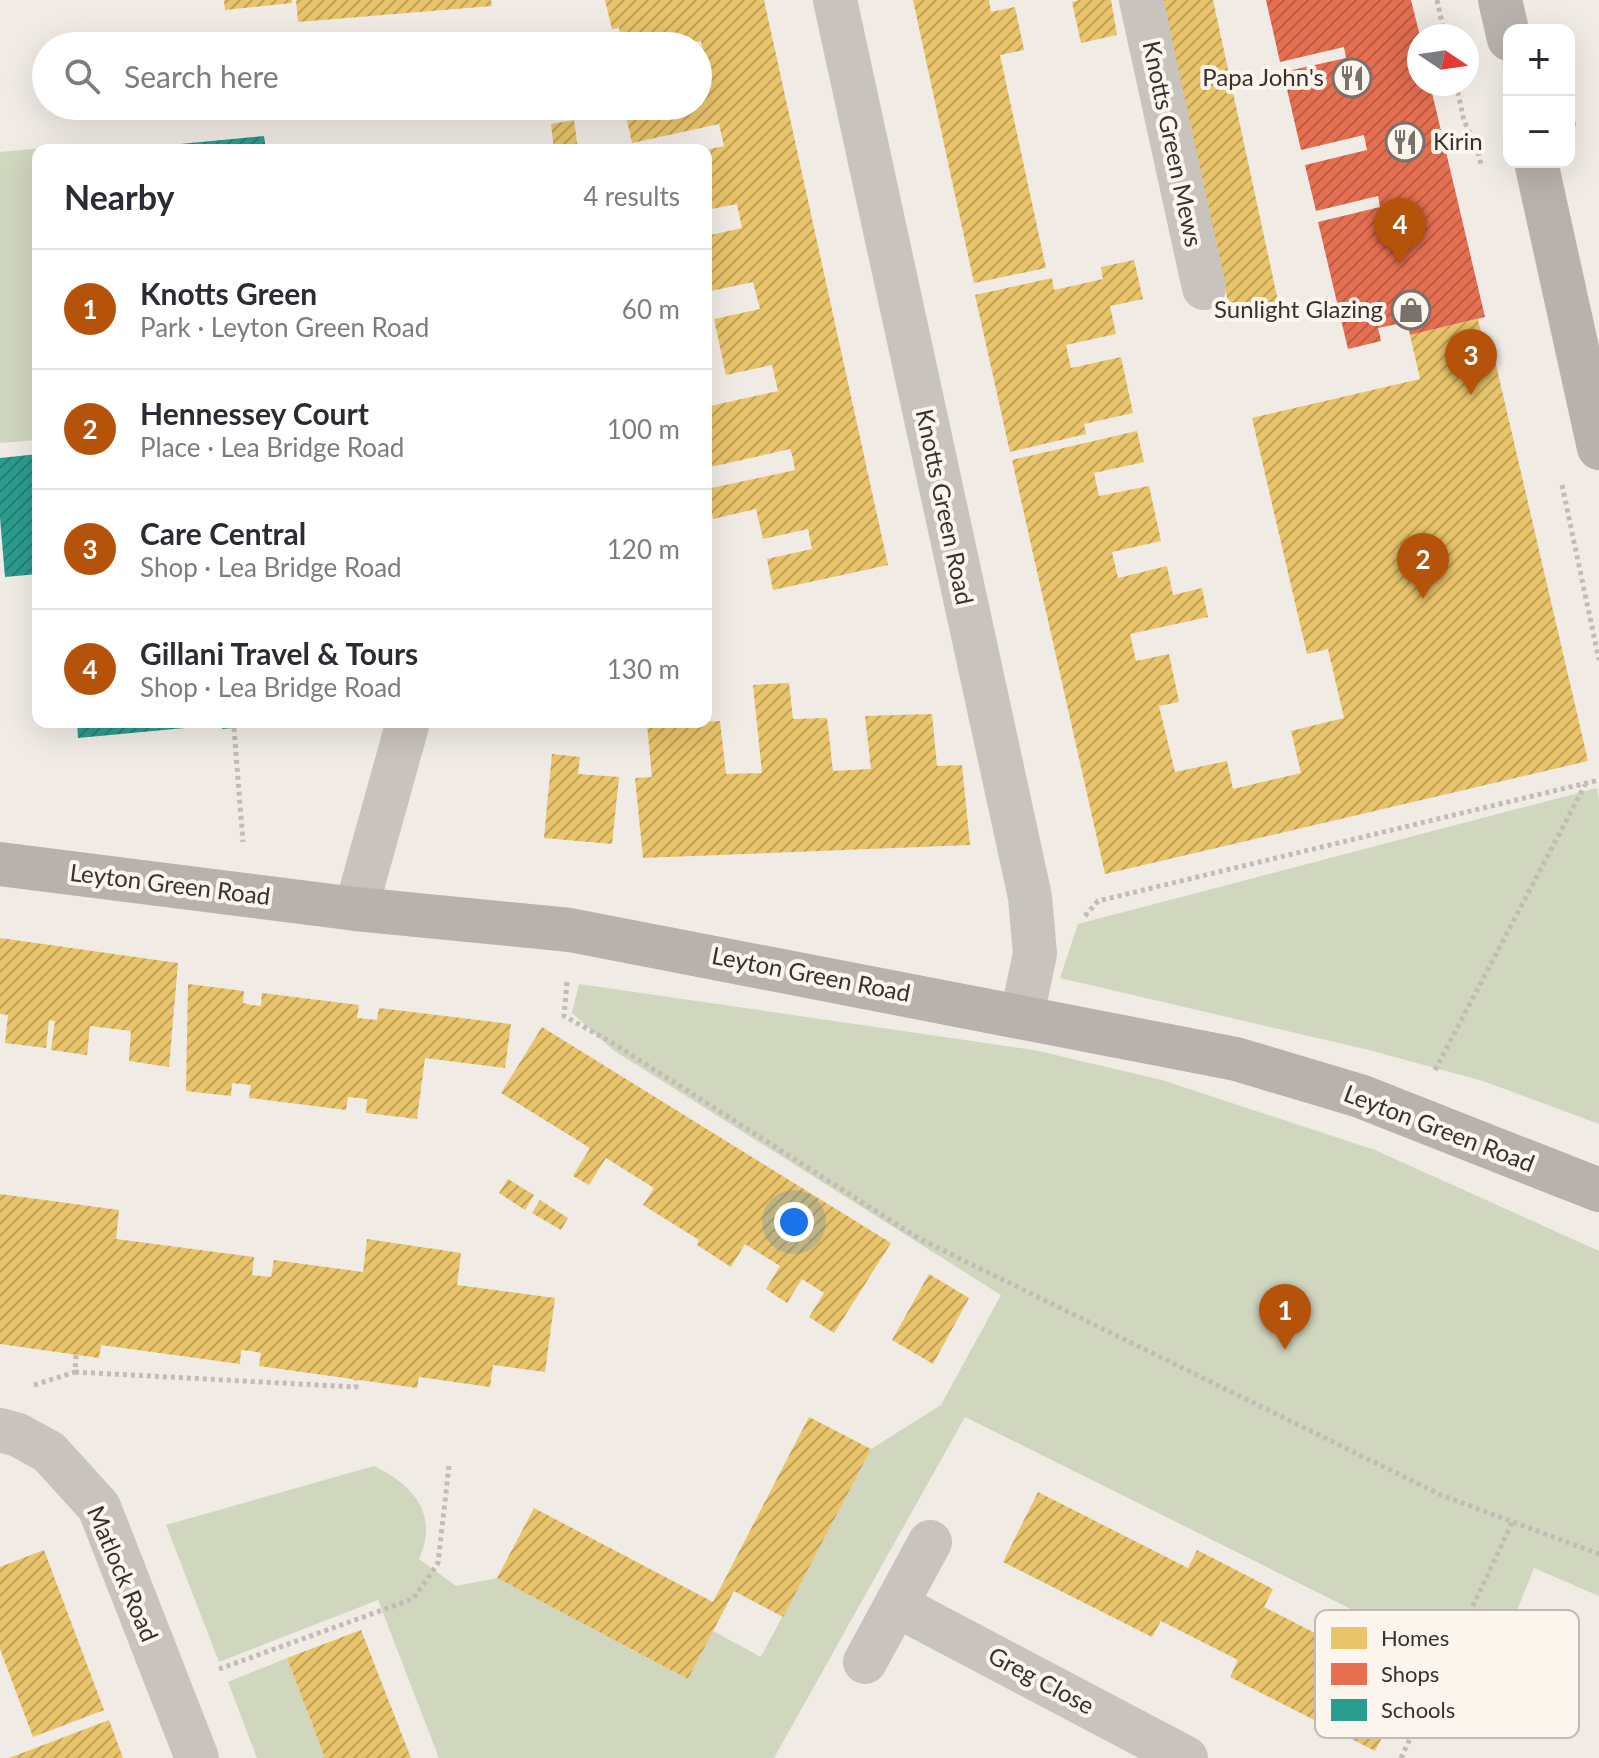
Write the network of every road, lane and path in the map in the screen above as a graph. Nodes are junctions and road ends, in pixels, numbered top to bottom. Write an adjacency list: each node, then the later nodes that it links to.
1 (835, 0): 18 (street, Knotts Green Road)
2 (1141, 0): 8 (street, Knotts Green Mews)
3 (1437, 0): 5 (path)
4 (1500, 0): 6 (main road)
5 (1442, 24)
6 (1506, 24)
7 (1537, 168): 9 (main road)
8 (1204, 288)
9 (1599, 448)
10 (234, 728): 15 (path)
11 (406, 728): 17 (street)
12 (1599, 780): 13 (path)
13 (1585, 784): 16 (path); 20 (path)
14 (0, 864): 15 (main road, Leyton Green Road)
15 (247, 895): 17 (main road, Leyton Green Road)
16 (1098, 901)
17 (356, 909): 18 (main road, Leyton Green Road)
18 (1022, 1015): 20 (main road, Leyton Green Road)
19 (564, 1016): 28 (path)
20 (1411, 1116): 21 (main road, Leyton Green Road)
21 (1599, 1190)
22 (76, 1354): 23 (path)
23 (75, 1372): 24 (path); 25 (path)
24 (356, 1379)
25 (22, 1390)
26 (0, 1430): 34 (street, Matlock Road)
27 (449, 1466): 34 (path)
28 (1512, 1523): 30 (path); 32 (path)
29 (930, 1542): 31 (street)
30 (1599, 1554)
31 (896, 1605): 33 (street); 37 (street, Greg Close)
32 (1471, 1610)
33 (865, 1662)
34 (169, 1688): 36 (street, Matlock Road)
35 (1410, 1738): 38 (path)
36 (197, 1758)
37 (1186, 1758)
38 (1401, 1758)

